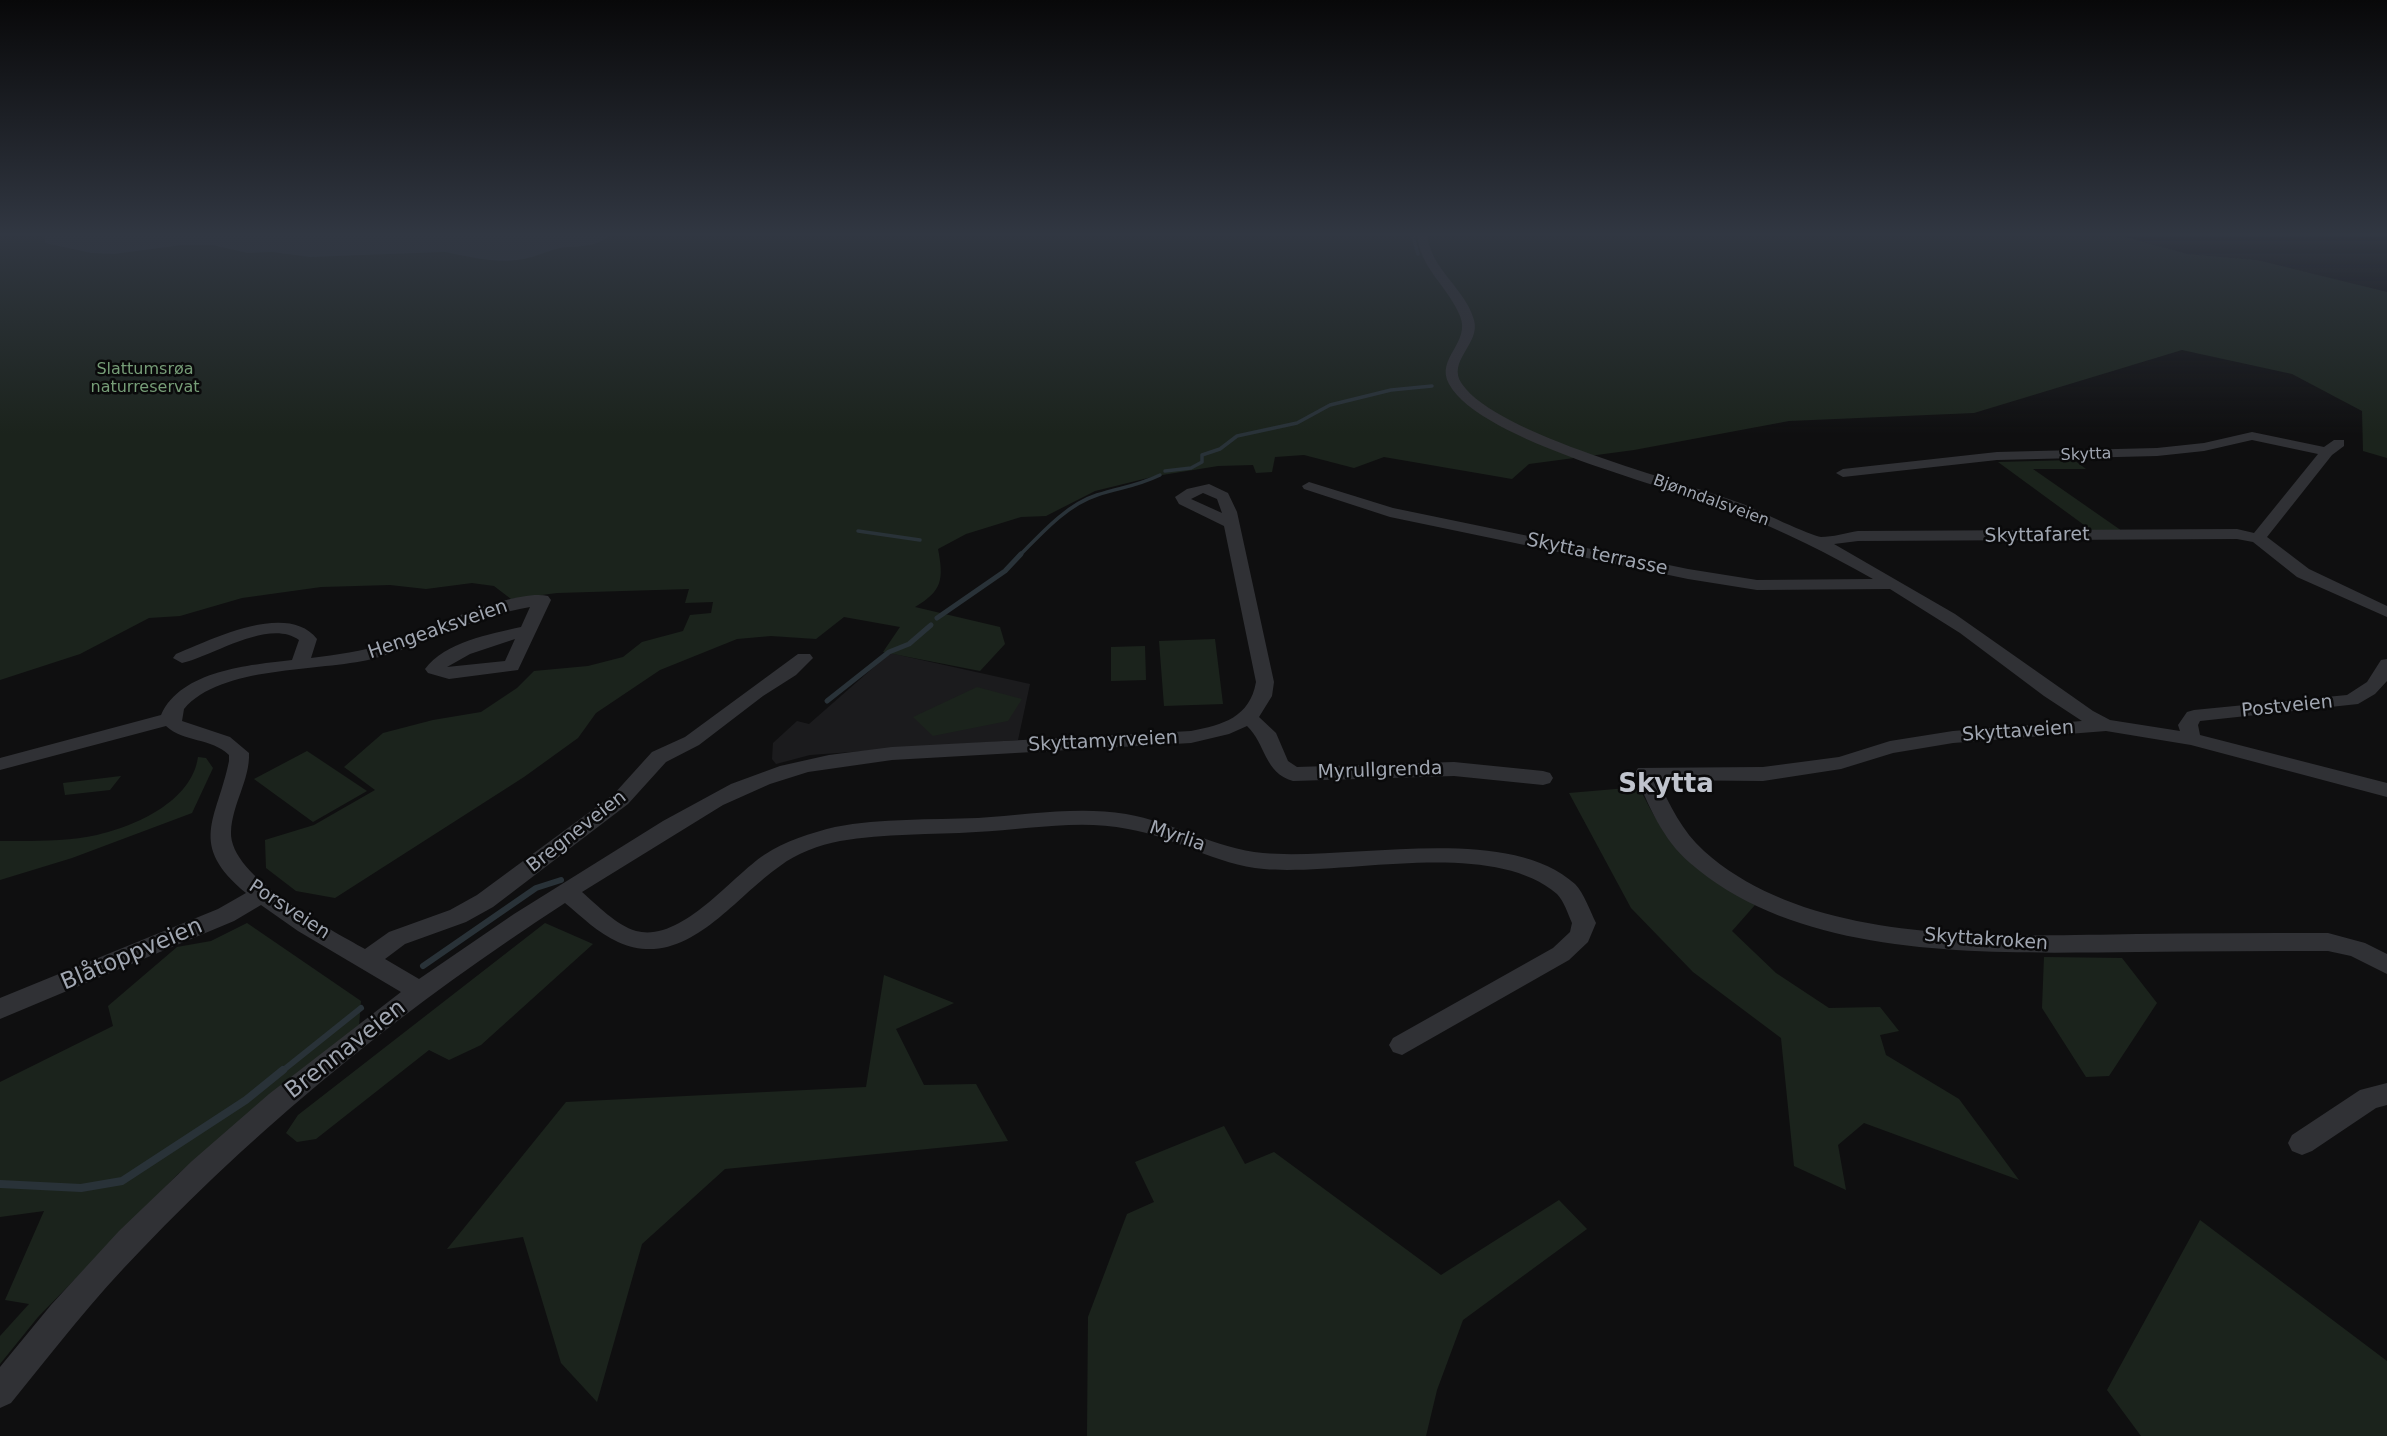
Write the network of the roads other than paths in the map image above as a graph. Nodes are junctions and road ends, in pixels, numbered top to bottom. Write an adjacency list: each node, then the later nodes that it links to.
1 (1456, 300): 6 (street, Bjønndalsveien)
2 (1843, 472): 5 (street, Skytta)
3 (1309, 486): 7 (street, Skytta terrasse)
4 (1230, 523): 14 (street)
5 (2258, 538): 6 (street, Skyttafaret); 8 (street)
6 (1817, 542): 7 (street, Bjønndalsveien)
7 (1891, 584): 16 (street, Bjønndalsveien)
8 (2387, 612)
9 (528, 631): 12 (street, Hengeaksveien)
10 (182, 658): 12 (street)
11 (804, 658): 25 (street, Bregneveien)
12 (300, 664): 15 (street, Hengeaksveien)
13 (2387, 664): 17 (street, Postveien)
14 (1248, 717): 20 (street, Myrullgrenda); 21 (street, Skyttamyrveien)
15 (170, 719): 18 (street); 24 (street, Porsveien)
16 (2106, 725): 17 (street, Skyttaveien); 19 (street, Skyttaveien)
17 (2191, 739): 22 (street, Skyttaveien)
18 (0, 764)
19 (1645, 773): 26 (street, Skyttakroken)
20 (1543, 778)
21 (753, 782): 23 (street, Brennaveien)
22 (2387, 790)
23 (566, 891): 27 (street, Brennaveien); 29 (street, Myrlia)
24 (261, 895): 25 (street, Porsveien); 28 (street, Blåtoppveien)
25 (368, 958): 27 (street, Porsveien)
26 (2387, 965)
27 (422, 992): 32 (street, Brennaveien)
28 (0, 1009)
29 (1402, 1045)
30 (2387, 1094): 31 (street)
31 (2302, 1143)
32 (0, 1392)

